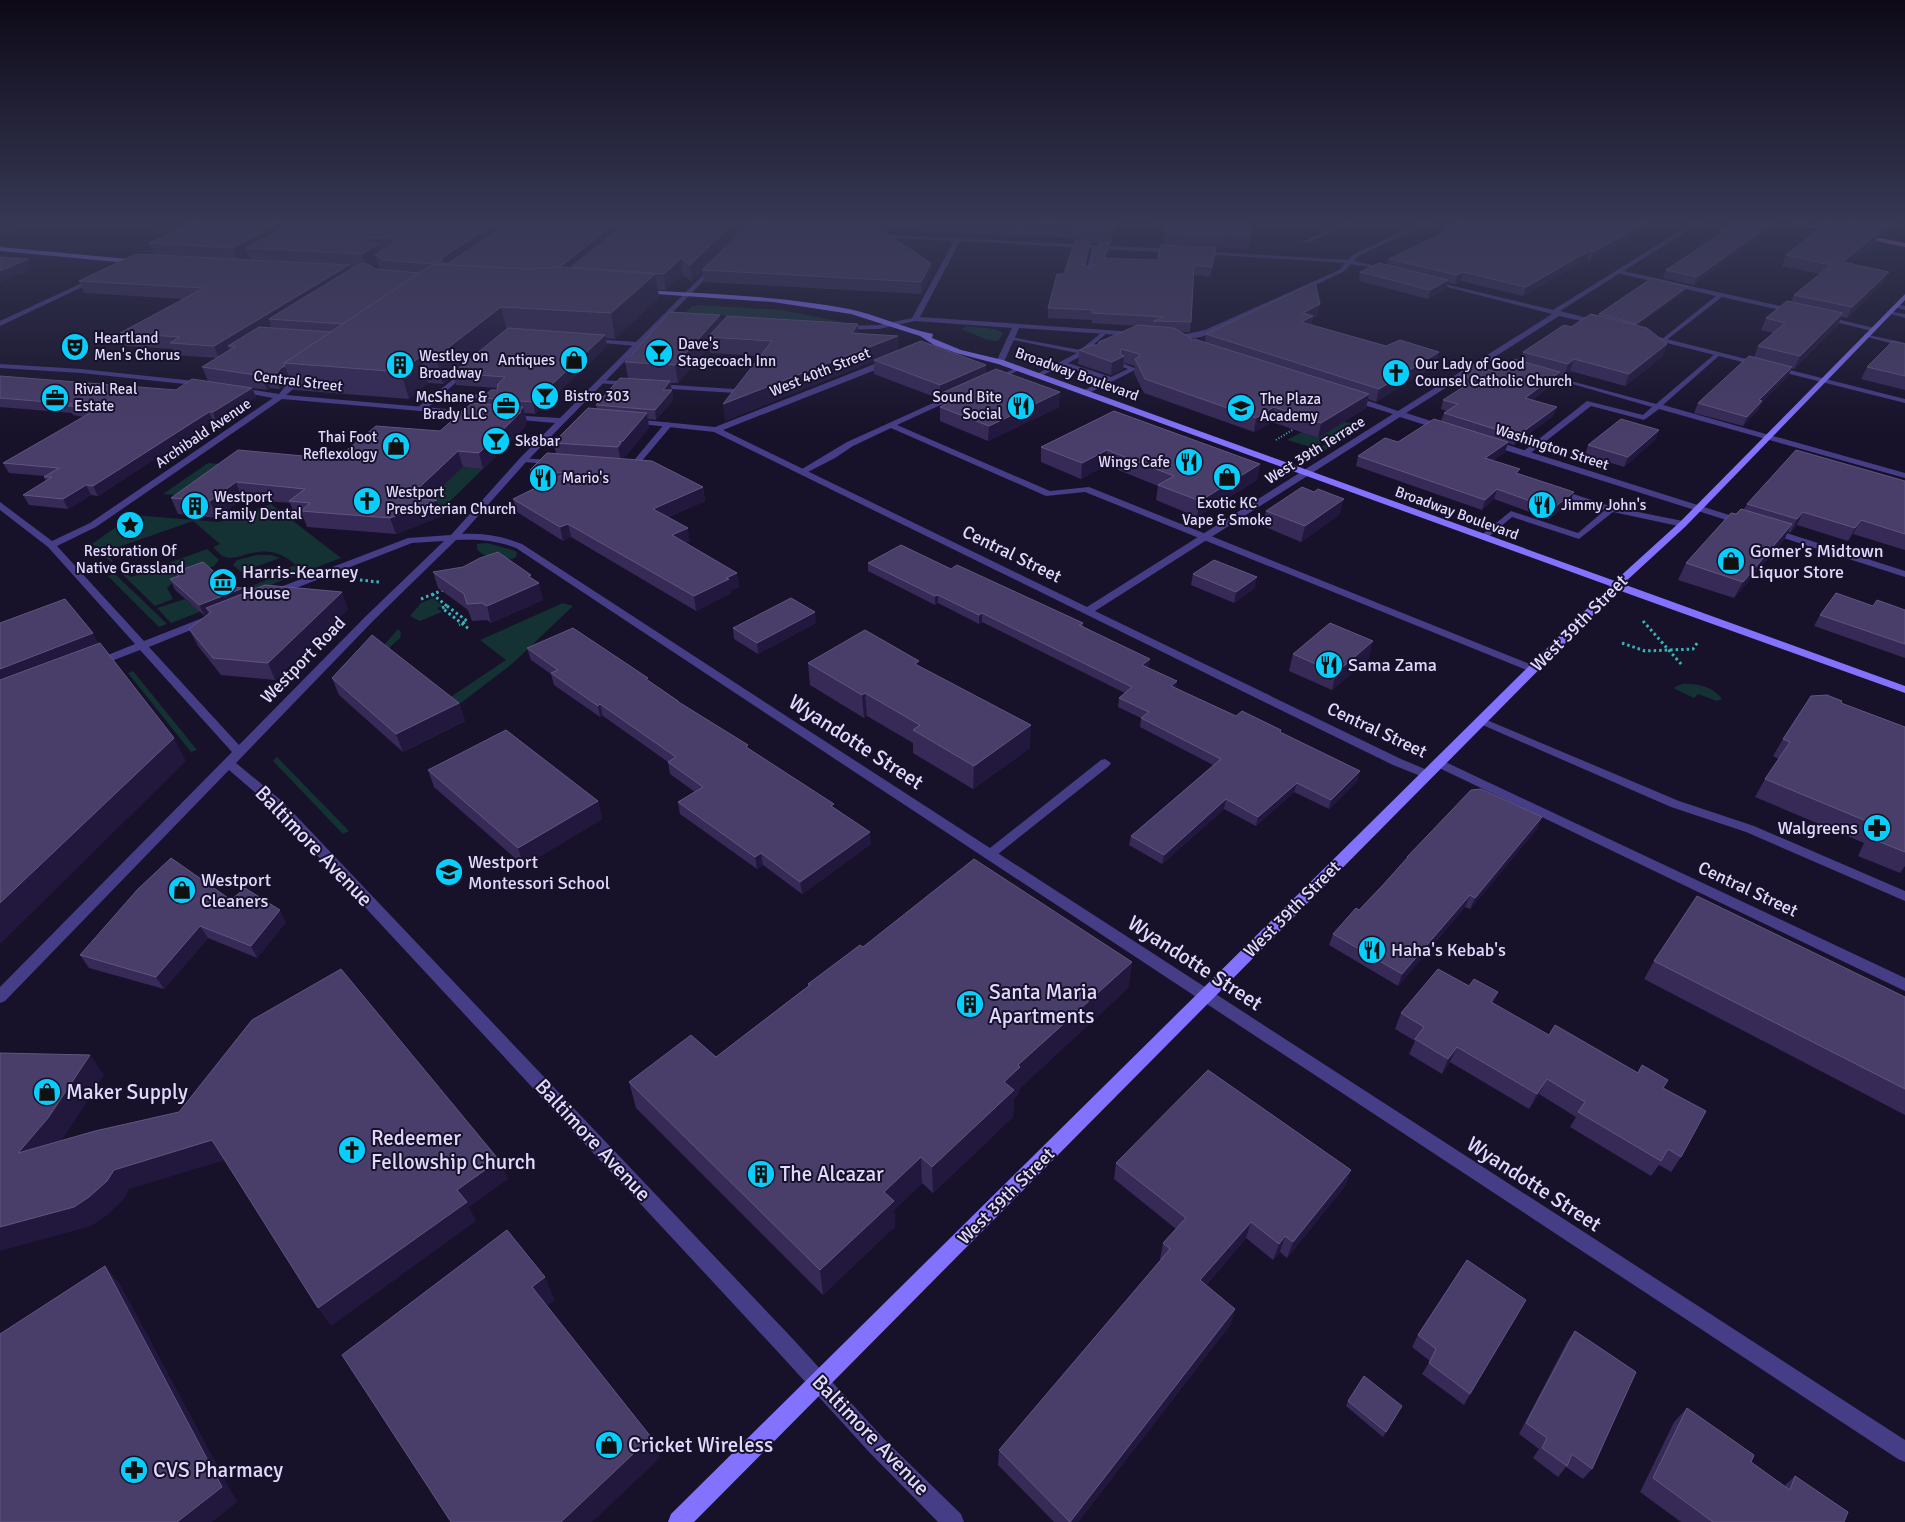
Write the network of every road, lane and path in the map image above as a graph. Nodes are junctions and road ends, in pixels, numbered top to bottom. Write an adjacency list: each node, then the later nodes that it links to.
1 (67, 292): 22 (street)
2 (631, 292): 9 (main road, Broadway Boulevard)
3 (689, 292): 9 (street, Westport Road)
4 (929, 292): 21 (street)
5 (1294, 292): 37 (street)
6 (1473, 292): 16 (street)
7 (1588, 292): 16 (street, West 39th Terrace)
8 (1708, 292): 10 (lane)
9 (686, 295): 19 (street, Westport Road); 23 (main road, Broadway Boulevard)
10 (1721, 295): 14 (lane); 34 (lane)
11 (1905, 297): 12 (main road, West 39th Street)
12 (1896, 306): 13 (lane); 15 (main road, West 39th Street)
13 (1905, 308)
14 (1797, 312)
15 (1889, 312): 18 (lane); 28 (main road, West 39th Street)
16 (1556, 313): 24 (street); 43 (street, West 39th Terrace)
17 (1816, 316): 28 (lane)
18 (1905, 316)
19 (664, 317): 20 (street); 36 (street, Westport Road)
20 (674, 318)
21 (915, 319): 23 (street); 25 (street)
22 (0, 324)
23 (895, 325): 26 (street, Broadway Boulevard); 30 (main road, Broadway Boulevard)
24 (1606, 325)
25 (1016, 326): 27 (street); 32 (street)
26 (831, 328)
27 (1105, 332): 31 (street); 41 (lane)
28 (1869, 332): 38 (lane); 57 (main road, West 39th Street)
29 (1635, 333): 34 (street)
30 (922, 334): 35 (main road, Broadway Boulevard); 44 (main road, Broadway Boulevard)
31 (1140, 335)
32 (1012, 338): 41 (lane); 44 (street)
33 (587, 340): 36 (lane)
34 (1664, 340): 40 (street)
35 (935, 342): 39 (street); 44 (main road, Broadway Boulevard)
36 (637, 344): 59 (street, Westport Road)
37 (1189, 345)
38 (1905, 345)
39 (927, 346)
40 (1718, 354): 57 (street); 72 (lane)
41 (1085, 356): 45 (lane)
42 (899, 357): 83 (street, West 40th Street)
43 (1486, 358): 72 (lane); 74 (street, West 39th Terrace)
44 (1000, 362): 49 (main road, Broadway Boulevard)
45 (1062, 363): 54 (lane); 56 (lane)
46 (473, 364): 67 (lane)
47 (1122, 365): 53 (lane)
48 (0, 366): 58 (street)
49 (1018, 369): 54 (main road, Broadway Boulevard); 60 (lane)
50 (313, 370): 69 (street, Archibald Avenue)
51 (1112, 370): 53 (lane)
52 (201, 374): 58 (street)
53 (1124, 374): 56 (lane)
54 (1036, 376): 66 (main road, Broadway Boulevard)
55 (751, 379): 63 (lane)
56 (1112, 380): 66 (lane)
57 (1823, 380): 71 (street); 85 (main road, West 39th Street)
58 (188, 382): 61 (street)
59 (601, 382): 62 (lane); 78 (street, Westport Road)
60 (989, 382)
61 (211, 385)
62 (642, 385)
63 (651, 385)
64 (228, 388): 69 (street, Central Street)
65 (963, 393): 81 (lane)
66 (1085, 393): 93 (main road, Broadway Boulevard)
67 (439, 394): 70 (lane); 73 (lane)
68 (1337, 394): 74 (street)
69 (281, 396): 73 (street, Central Street); 105 (street, Archibald Avenue)
70 (496, 398)
71 (1905, 401)
72 (1657, 406): 85 (lane); 88 (lane)
73 (421, 409): 75 (street, Central Street)
74 (1399, 413): 84 (street); 93 (street, West 39th Terrace)
75 (485, 415)
76 (504, 416): 78 (street)
77 (586, 417): 78 (street)
78 (565, 418): 89 (street, Westport Road)
79 (623, 420): 80 (street, Central Street)
80 (670, 424): 83 (street, Central Street); 91 (lane)
81 (890, 426): 92 (lane); 102 (lane)
82 (1294, 429): 87 (path)
83 (716, 430): 92 (street, Central Street)
84 (1454, 431)
85 (1769, 438): 94 (lane); 97 (main road, West 39th Street)
86 (1481, 439): 88 (street, Washington Street)
87 (1276, 440)
88 (1525, 453): 97 (street, Washington Street)
89 (523, 460): 90 (lane); 103 (street, Westport Road)
90 (558, 462)
91 (622, 466)
92 (801, 472): 113 (street, Central Street)
93 (1304, 473): 102 (street, West 39th Terrace); 104 (main road, Broadway Boulevard)
94 (1905, 476)
95 (1548, 488): 99 (lane)
96 (0, 505): 105 (street, Baltimore Avenue)
97 (1699, 508): 101 (main road, West 39th Street); 106 (street, Washington Street)
98 (513, 509): 100 (path)
99 (1611, 509): 101 (lane); 104 (lane)
100 (505, 510)
101 (1683, 524): 107 (main road, West 39th Street)
102 (1204, 536): 113 (street, West 39th Terrace); 126 (lane)
103 (453, 538): 110 (street); 129 (street, Westport Road); 133 (street, Wyandotte Street)
104 (1482, 538): 107 (main road, Broadway Boulevard)
105 (51, 545): 122 (street, Baltimore Avenue)
106 (1905, 574)
107 (1616, 586): 126 (main road, West 39th Street); 127 (main road, Broadway Boulevard)
108 (447, 588): 109 (path)
109 (432, 594): 111 (path); 112 (path)
110 (268, 596)
111 (421, 599)
112 (447, 606): 116 (path); 118 (path)
113 (1087, 612): 132 (street, Central Street)
114 (223, 614): 122 (street)
115 (471, 619): 116 (path)
116 (467, 621): 118 (path)
117 (1643, 621): 123 (path)
118 (460, 624): 119 (path)
119 (469, 629)
120 (1698, 642): 123 (path)
121 (1622, 643): 123 (path)
122 (142, 645): 125 (street); 129 (street, Baltimore Avenue)
123 (1669, 650): 124 (path)
124 (1682, 665)
125 (89, 667)
126 (1533, 669): 128 (main road, West 39th Street)
127 (1905, 690)
128 (1482, 720): 130 (main road, West 39th Street); 134 (lane)
129 (234, 758): 137 (street, Westport Road); 138 (street, Baltimore Avenue)
130 (1440, 762): 132 (main road, West 39th Street); 135 (street, Central Street)
131 (1104, 763): 133 (lane)
132 (1428, 775): 136 (main road, West 39th Street)
133 (988, 854): 136 (street, Wyandotte Street)
134 (1905, 896)
135 (1905, 985)
136 (1208, 995): 138 (main road, West 39th Street); 139 (street, Wyandotte Street)
137 (0, 997)
138 (820, 1382): 140 (main road, West 39th Street); 141 (street, Baltimore Avenue)
139 (1905, 1452)
140 (679, 1522)
141 (953, 1522)

